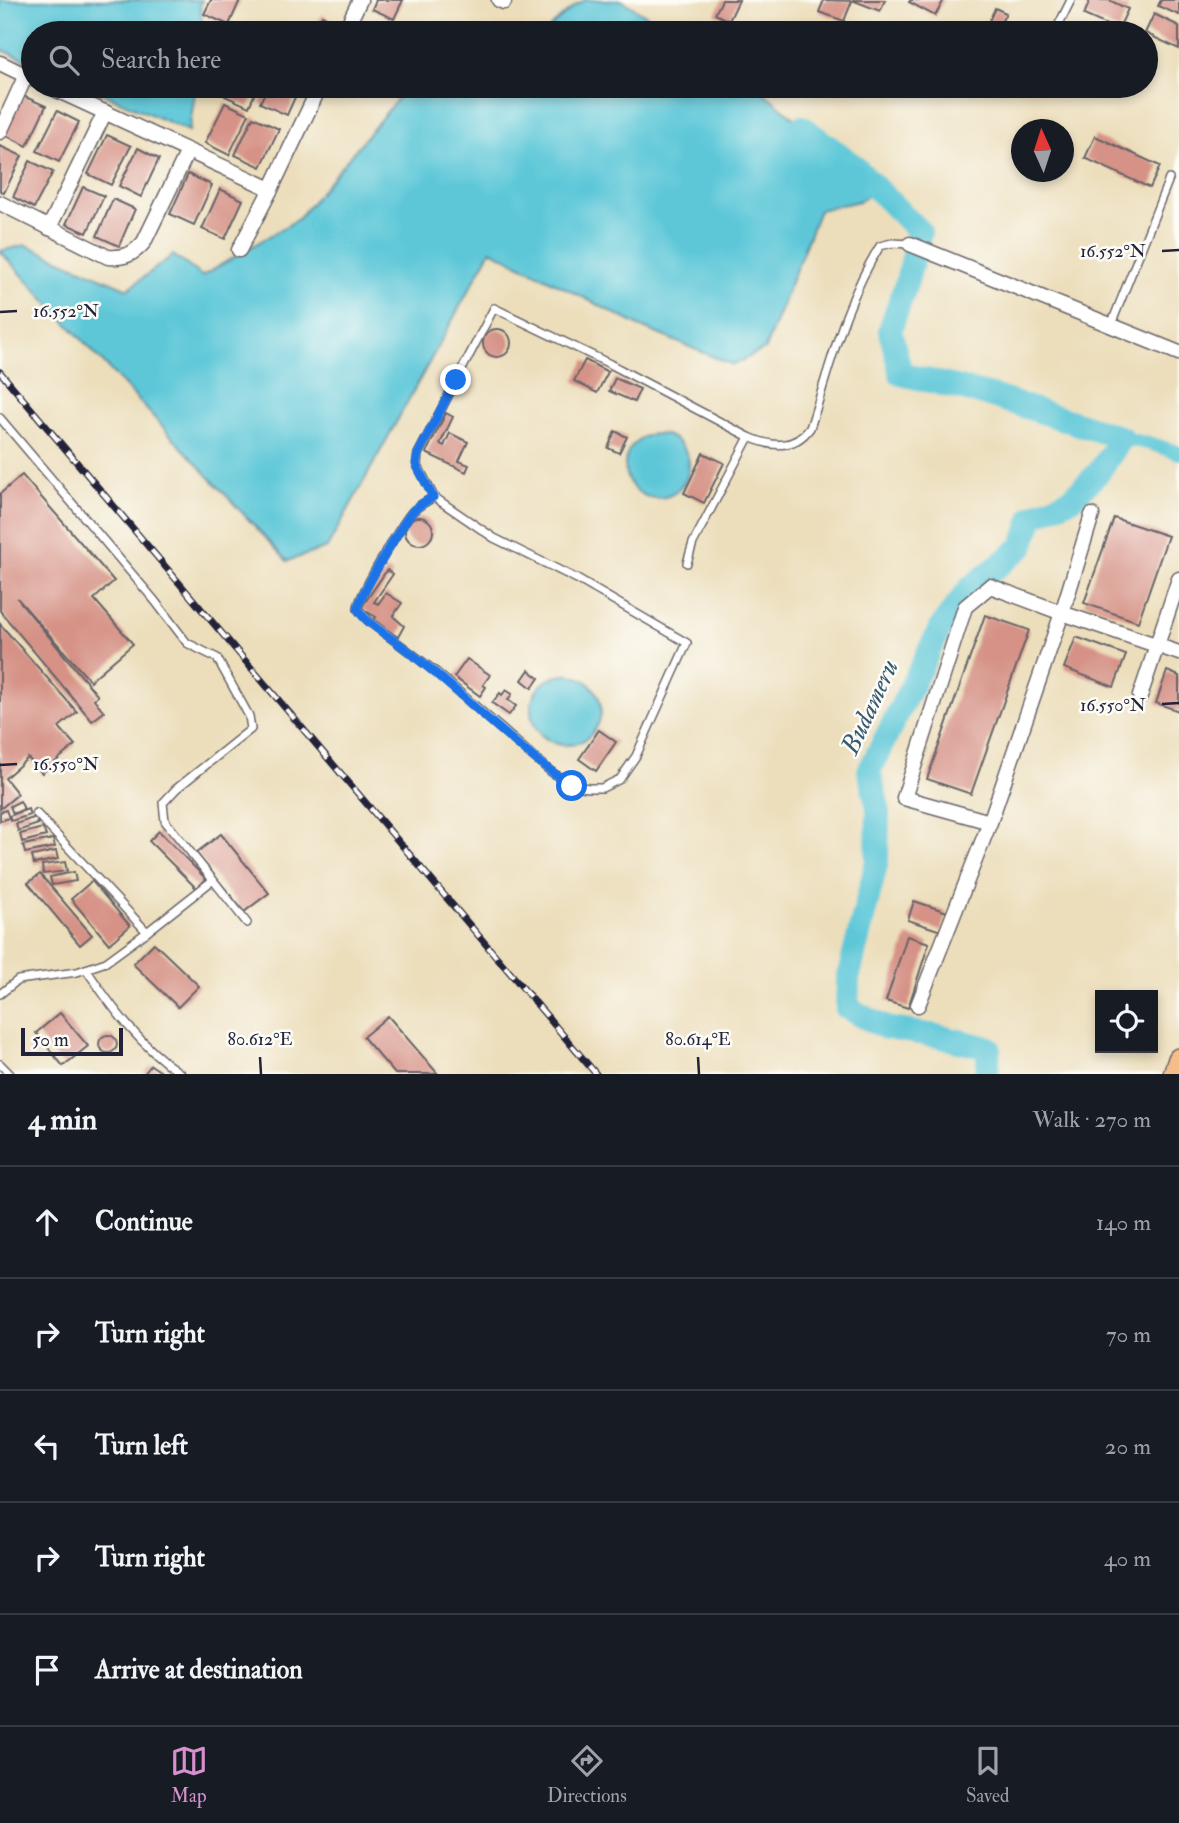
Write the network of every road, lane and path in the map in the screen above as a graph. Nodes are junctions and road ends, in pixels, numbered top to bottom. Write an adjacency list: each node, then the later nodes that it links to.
1 (360, 0): 3 (street)
2 (1071, 0): 4 (lane)
3 (350, 21)
4 (1060, 21)
5 (0, 64): 6 (street)
6 (21, 73)
7 (21, 94): 11 (street)
8 (74, 98): 10 (street)
9 (314, 98): 14 (street)
10 (104, 112): 12 (street); 16 (street)
11 (0, 132)
12 (188, 151): 14 (street); 16 (street)
13 (1169, 179): 19 (lane)
14 (271, 189): 18 (street)
15 (0, 203): 16 (street)
16 (49, 228)
17 (910, 244): 19 (street); 22 (lane)
18 (239, 250)
19 (1111, 325): 20 (street)
20 (1179, 353)
21 (0, 418): 33 (lane)
22 (749, 437): 23 (lane); 25 (lane)
23 (433, 497): 23 (lane)
24 (1092, 515): 27 (street)
25 (687, 563)
26 (1179, 579): 28 (street)
27 (1062, 613): 28 (street); 32 (street); 32 (street)
28 (1158, 645): 29 (street); 30 (street)
29 (1179, 653)
30 (1140, 696)
31 (36, 813): 35 (lane)
32 (990, 822): 38 (street)
33 (213, 880): 34 (lane); 35 (lane)
34 (247, 923)
35 (147, 933): 36 (lane)
36 (86, 969): 37 (lane); 42 (lane)
37 (0, 994)
38 (918, 1005)
39 (1179, 1059): 43 (main road)
40 (0, 1064): 41 (lane)
41 (10, 1074)
42 (181, 1074)
43 (1174, 1074)

